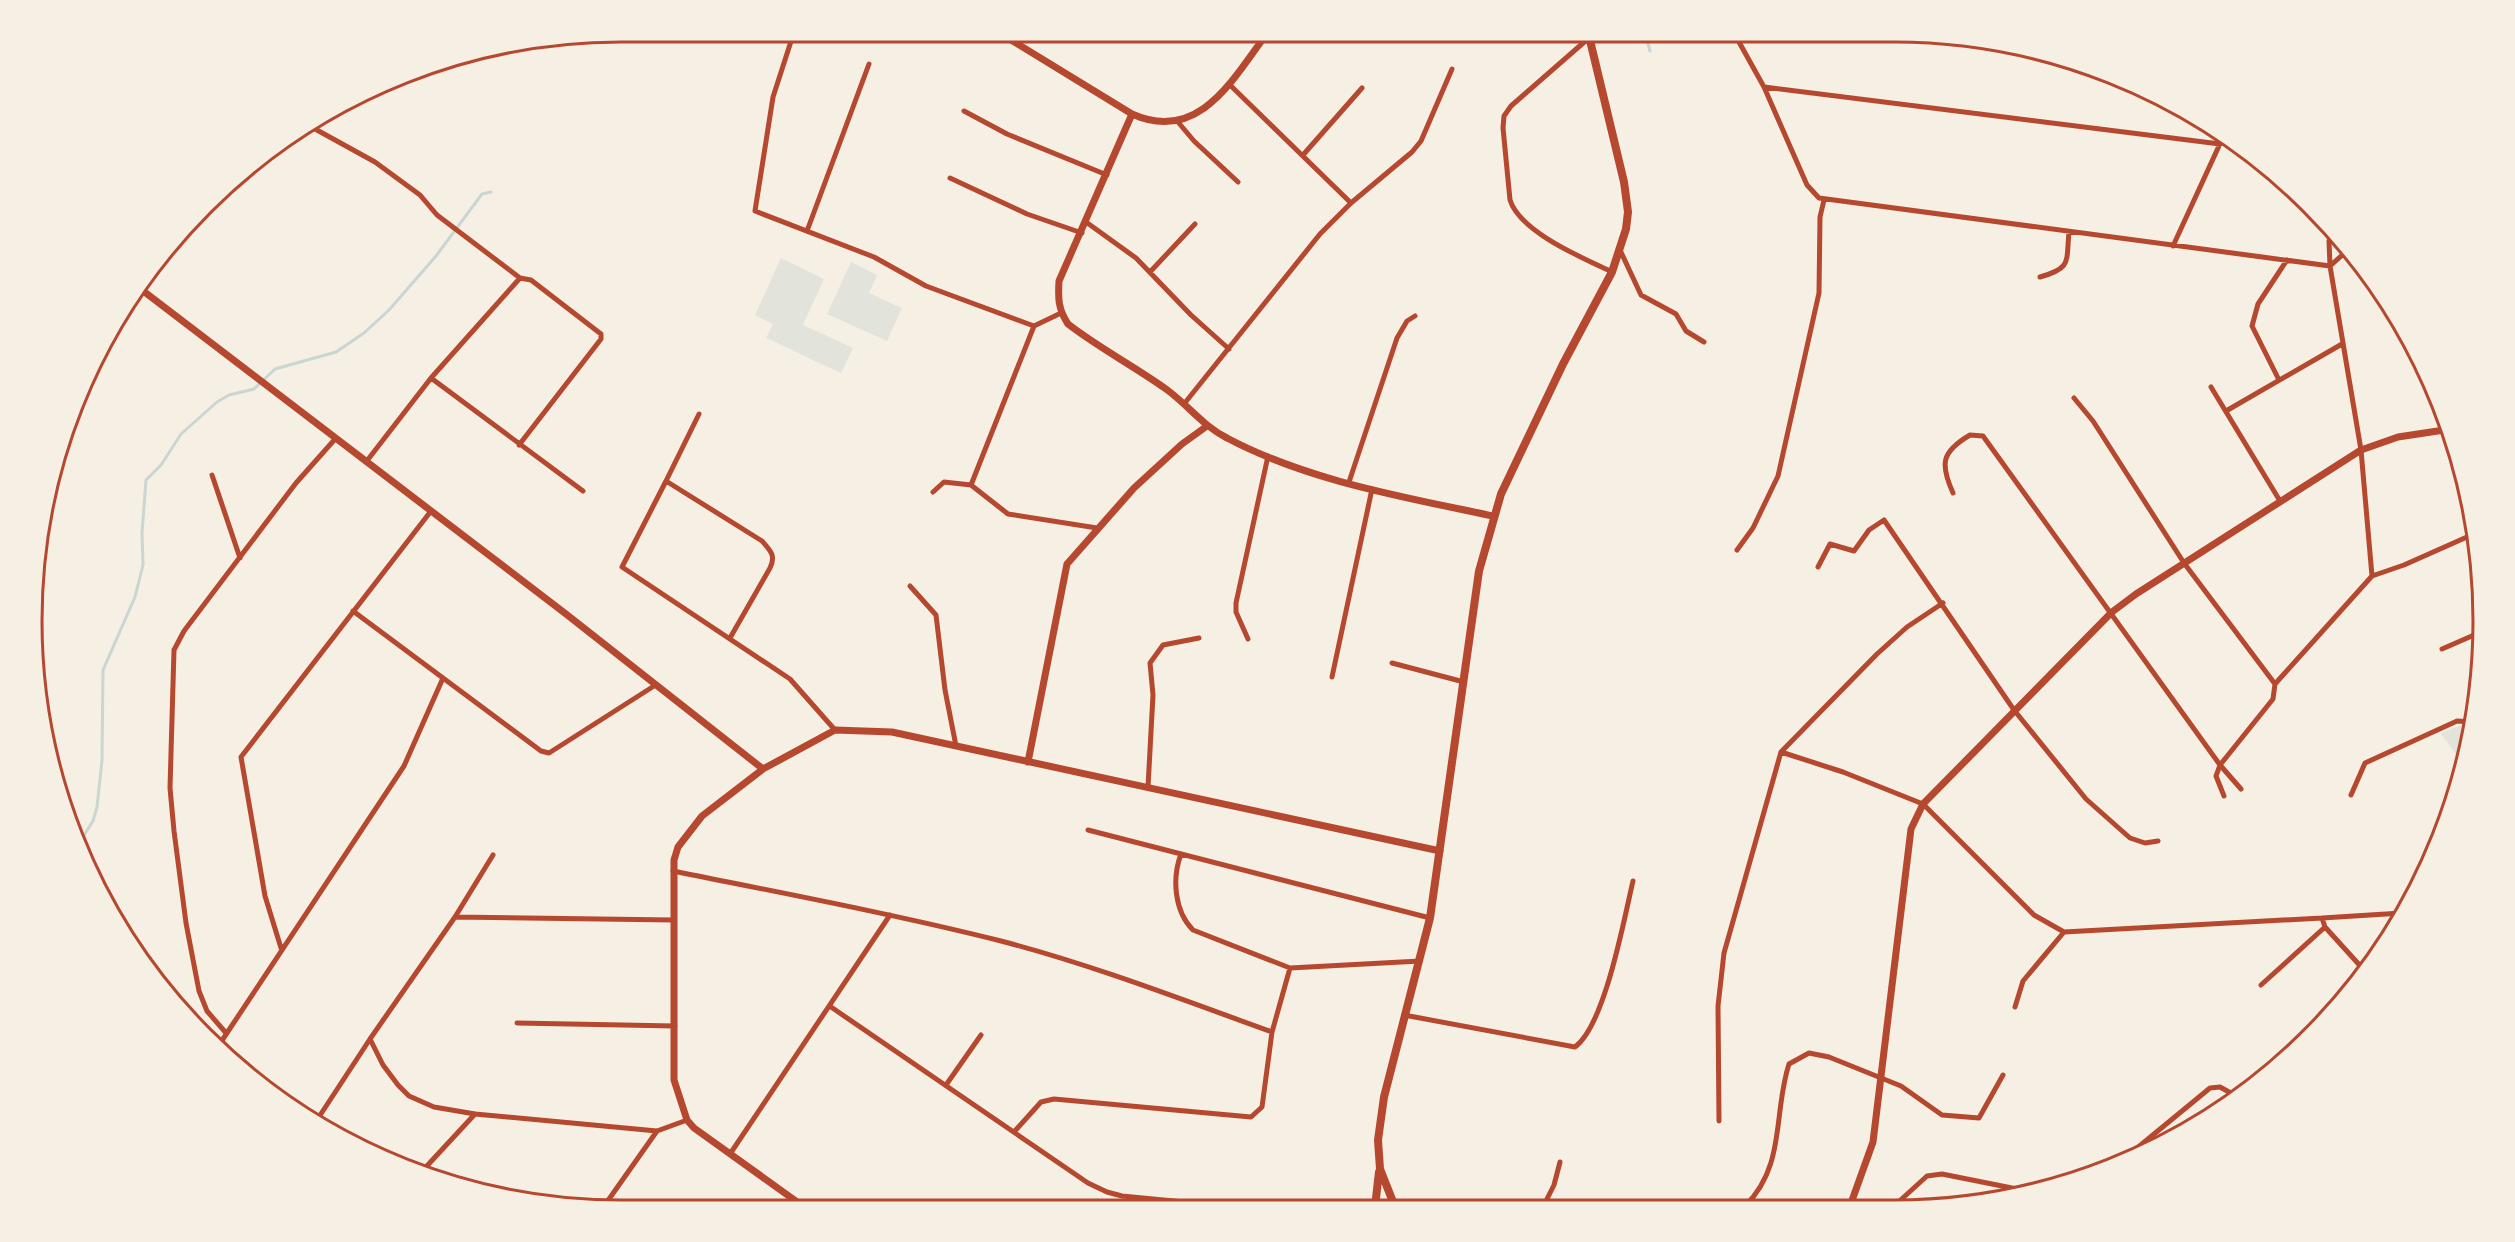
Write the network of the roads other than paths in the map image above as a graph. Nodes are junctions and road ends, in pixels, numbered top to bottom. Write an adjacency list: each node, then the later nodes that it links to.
1 (791, 42): 25 (street)
2 (1014, 42): 13 (street)
3 (1260, 42): 9 (street)
4 (1581, 42): 35 (street)
5 (1591, 42): 30 (main road)
6 (1739, 42): 10 (street)
7 (869, 64): 25 (street)
8 (1452, 69): 22 (street)
9 (1229, 84): 14 (street); 17 (street)
10 (1764, 87): 16 (street); 21 (street)
11 (1362, 88): 17 (street)
12 (964, 111): 18 (street)
13 (1132, 114): 14 (street); 18 (street)
14 (1178, 122): 20 (street)
15 (316, 129): 37 (street)
16 (2220, 144): 29 (street)
17 (1303, 155): 22 (street)
18 (1107, 175): 23 (street)
19 (950, 178): 27 (street)
20 (1238, 182)
21 (1824, 200): 26 (street); 72 (street)
22 (1351, 203): 44 (street)
23 (1086, 222): 27 (street); 34 (street)
24 (1195, 224): 34 (street)
25 (807, 231): 41 (street)
26 (2069, 232): 29 (street); 36 (street)
27 (1082, 233): 39 (street)
28 (2330, 240): 33 (street)
29 (2173, 246): 32 (street)
30 (1620, 250): 35 (main road); 42 (street)
31 (2342, 255): 33 (street)
32 (2287, 260): 33 (street); 46 (street)
33 (2330, 266): 43 (street)
34 (1150, 272): 44 (street)
35 (1612, 272): 69 (main road)
36 (2040, 277)
37 (519, 278): 45 (street); 55 (street)
38 (145, 292): 54 (street)
39 (1061, 313): 41 (street); 49 (street)
40 (1414, 316): 61 (street)
41 (1034, 326): 62 (street)
42 (1704, 342)
43 (2342, 344): 46 (street); 56 (street)
44 (1229, 349): 49 (street)
45 (431, 378): 55 (street); 58 (street)
46 (2280, 380): 50 (street)
47 (2211, 387): 50 (street)
48 (2074, 398): 74 (street)
49 (1185, 404): 52 (street)
50 (2226, 411): 67 (street)
51 (699, 414): 60 (street)
52 (1207, 426): 57 (street); 70 (street)
53 (2440, 431): 56 (street)
54 (336, 438): 58 (street); 73 (street)
55 (519, 445): 64 (street)
56 (2361, 450): 67 (street); 76 (street)
57 (1268, 456): 61 (street); 84 (street)
58 (366, 462): 68 (street)
59 (212, 475): 73 (street)
60 (666, 481): 82 (street); 82 (street)
61 (1349, 482): 63 (street)
62 (971, 485): 65 (street); 70 (street)
63 (1372, 489): 69 (street); 87 (street)
64 (583, 491)
65 (933, 492)
66 (1953, 493): 80 (street)
67 (2280, 501): 74 (street)
68 (431, 511): 79 (street); 91 (street)
69 (1493, 516): 89 (main road)
70 (1097, 528): 97 (street)
71 (2467, 537): 76 (street)
72 (1737, 550)
73 (240, 558): 131 (street)
74 (2184, 563): 80 (street); 90 (street)
75 (1818, 567): 78 (street)
76 (2372, 576): 90 (street)
77 (910, 586): 95 (street)
78 (1942, 603): 92 (street); 96 (street)
79 (354, 611): 88 (street); 120 (street)
80 (2112, 612): 92 (street); 98 (street)
81 (2473, 636): 85 (street)
82 (730, 638): 94 (street)
83 (1199, 638): 100 (street)
84 (1248, 639)
85 (2442, 649)
86 (1392, 663): 89 (street)
87 (1332, 677)
88 (442, 678): 91 (street); 120 (street)
89 (1464, 682): 107 (main road)
90 (2275, 684): 98 (street)
91 (654, 686): 99 (street)
92 (2014, 710): 104 (street); 106 (street)
93 (2464, 721): 102 (street)
94 (835, 730): 95 (street); 99 (street)
95 (956, 746): 97 (street)
96 (1781, 752): 104 (street); 142 (street)
97 (1028, 762): 100 (street)
98 (2220, 765): 101 (street); 103 (street)
99 (763, 769): 110 (street)
100 (1148, 787): 107 (street)
101 (2241, 789)
102 (2351, 795)
103 (2224, 796)
104 (1923, 804): 119 (street); 136 (street)
105 (1088, 830): 108 (street)
106 (2158, 841)
107 (1440, 851): 115 (main road)
108 (1181, 854): 115 (street); 123 (street)
109 (493, 855): 114 (street)
110 (673, 871): 113 (street); 117 (street)
111 (1633, 881): 127 (street)
112 (2393, 914): 116 (street)
113 (890, 915): 125 (street); 130 (street)
114 (455, 916): 117 (street); 133 (street)
115 (1430, 918): 121 (main road)
116 (2322, 918): 118 (street); 119 (street)
117 (673, 920): 129 (street)
118 (2325, 927): 122 (street); 124 (street)
119 (2064, 932): 126 (street)
120 (281, 948): 131 (street)
121 (1420, 962): 123 (street); 127 (main road)
122 (2359, 965)
123 (1290, 968): 130 (street)
124 (2261, 985)
125 (831, 1007): 137 (street); 146 (street)
126 (2015, 1007)
127 (1404, 1015): 149 (main road)
128 (517, 1023): 129 (street)
129 (675, 1026): 141 (street)
130 (1272, 1032): 144 (street)
131 (226, 1033): 134 (street)
132 (981, 1035): 137 (street)
133 (370, 1039): 139 (street); 140 (street)
134 (222, 1040)
135 (2003, 1075): 136 (street)
136 (1881, 1076): 158 (street); 159 (street)
137 (946, 1085): 144 (street)
138 (2229, 1092): 145 (street)
139 (475, 1114): 143 (street); 148 (street)
140 (320, 1115)
141 (687, 1120): 143 (street); 146 (street)
142 (1719, 1121)
143 (657, 1131): 152 (street)
144 (1014, 1132): 151 (street)
145 (2143, 1144)
146 (730, 1154): 153 (street)
147 (1560, 1162): 157 (street)
148 (427, 1166)
149 (1380, 1169): 155 (main road); 156 (main road)
150 (2012, 1188): 160 (street)
151 (1143, 1198): 154 (street)
152 (609, 1200)
153 (794, 1200)
154 (1162, 1200)
155 (1376, 1200)
156 (1392, 1200)
157 (1546, 1200)
158 (1750, 1200)
159 (1852, 1200)
160 (1901, 1200)

